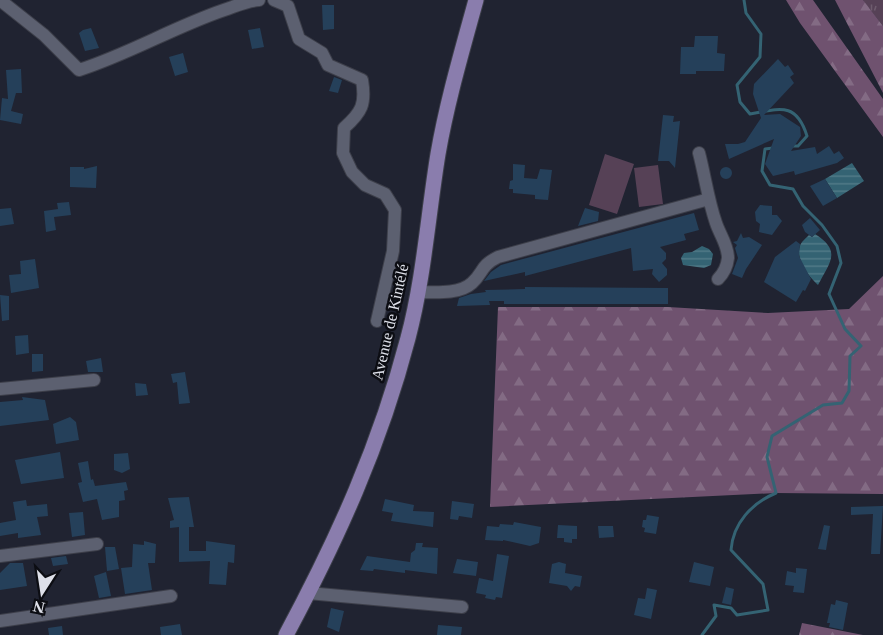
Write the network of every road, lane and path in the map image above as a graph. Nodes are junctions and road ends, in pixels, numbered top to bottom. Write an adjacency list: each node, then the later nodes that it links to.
1 (0, 0): 2 (street)
2 (259, 0)
3 (274, 0): 5 (street)
4 (476, 0): 9 (main road, Avenue de Kintélé)
5 (293, 3): 10 (street)
6 (699, 153): 7 (street)
7 (709, 199): 8 (street); 9 (street)
8 (718, 279)
9 (417, 292): 15 (main road, Avenue de Kintélé)
10 (377, 321)
11 (94, 380): 12 (street)
12 (0, 389)
13 (98, 544): 14 (street)
14 (0, 556)
15 (308, 593): 17 (street); 19 (main road, Avenue de Kintélé)
16 (171, 596): 18 (street)
17 (462, 607)
18 (0, 621)
19 (286, 635)

